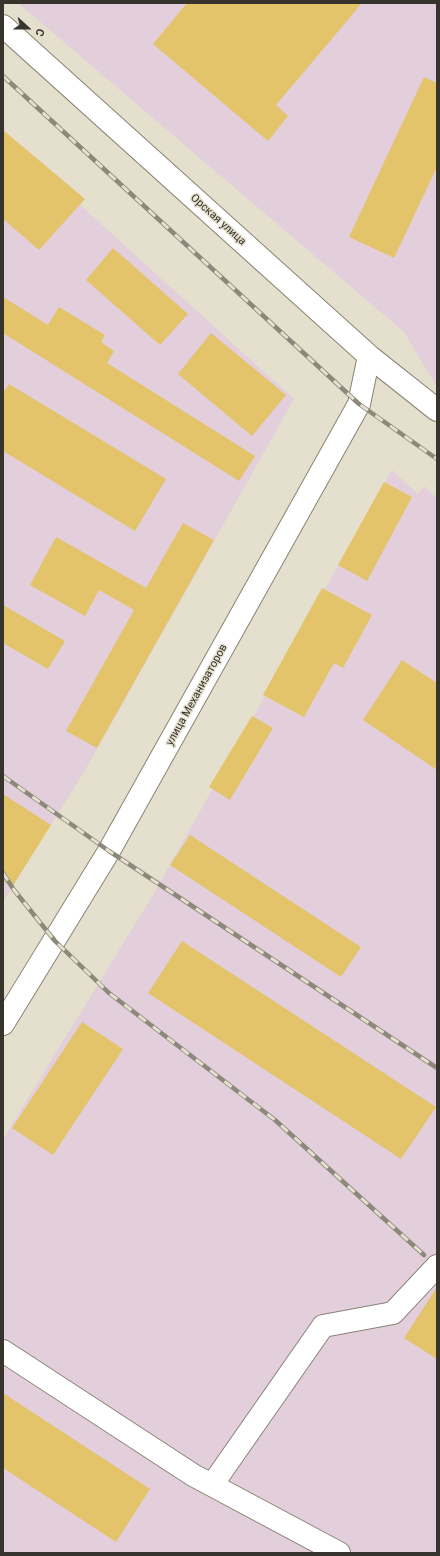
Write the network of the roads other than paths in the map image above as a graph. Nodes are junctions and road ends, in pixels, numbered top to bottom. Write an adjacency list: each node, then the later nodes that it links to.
1 (3, 26): 2 (street, Орская улица)
2 (369, 356): 3 (street, Орская улица); 4 (street, улица Механизаторов)
3 (432, 401)
4 (3, 1024)
5 (437, 1266): 7 (street)
6 (3, 1351): 7 (street)
7 (212, 1485): 8 (street)
8 (339, 1553)

